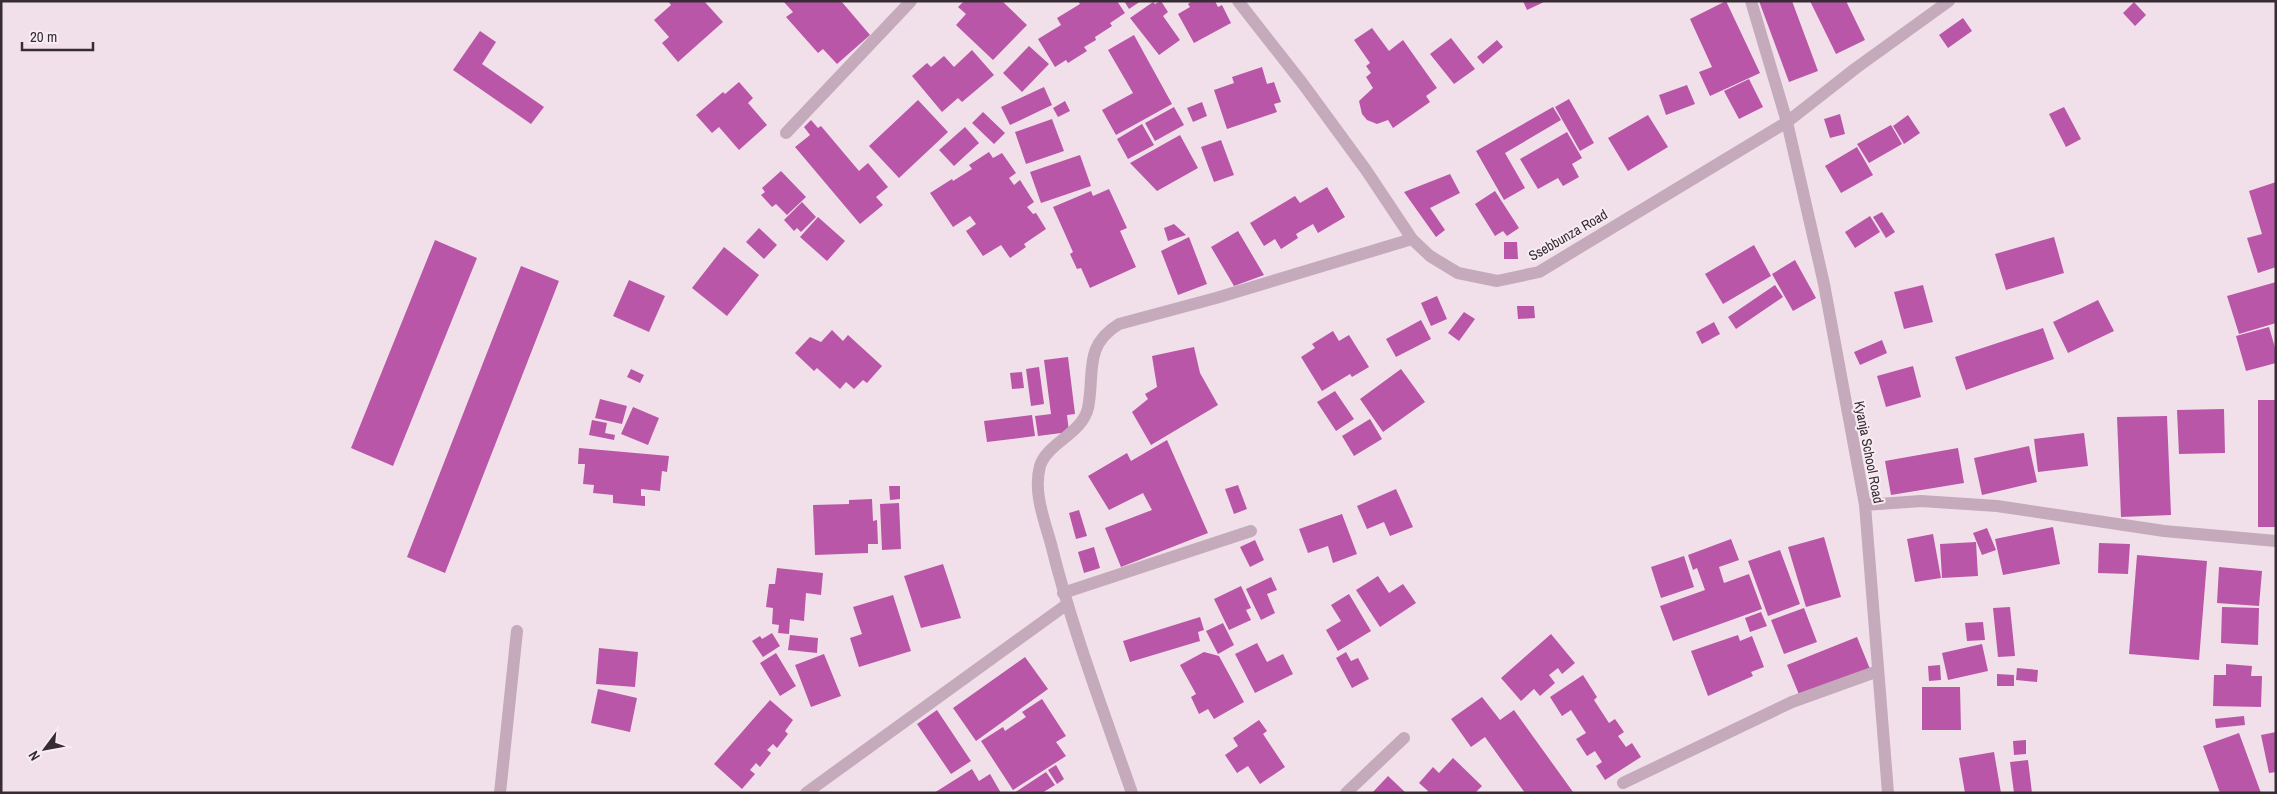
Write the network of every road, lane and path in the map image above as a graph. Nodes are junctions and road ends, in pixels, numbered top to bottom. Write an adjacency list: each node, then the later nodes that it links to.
1 (911, 1): 6 (street)
2 (1238, 1): 7 (street, Ssebbunza Road)
3 (1750, 1): 5 (street, Kyanja School Road)
4 (1949, 1): 5 (street, Ssebbunza Road)
5 (1787, 122): 7 (street, Ssebbunza Road); 8 (street, Kyanja School Road)
6 (786, 133)
7 (1412, 239): 11 (street)
8 (1864, 505): 10 (street); 13 (street, Kyanja School Road)
9 (1251, 531): 11 (street)
10 (2276, 541)
11 (1065, 599): 17 (street); 18 (street)
12 (517, 632): 16 (street)
13 (1878, 670): 15 (street); 20 (street, Kyanja School Road)
14 (1404, 738): 19 (street)
15 (1623, 783)
16 (500, 793)
17 (806, 793)
18 (1132, 793)
19 (1346, 793)
20 (1888, 793)

